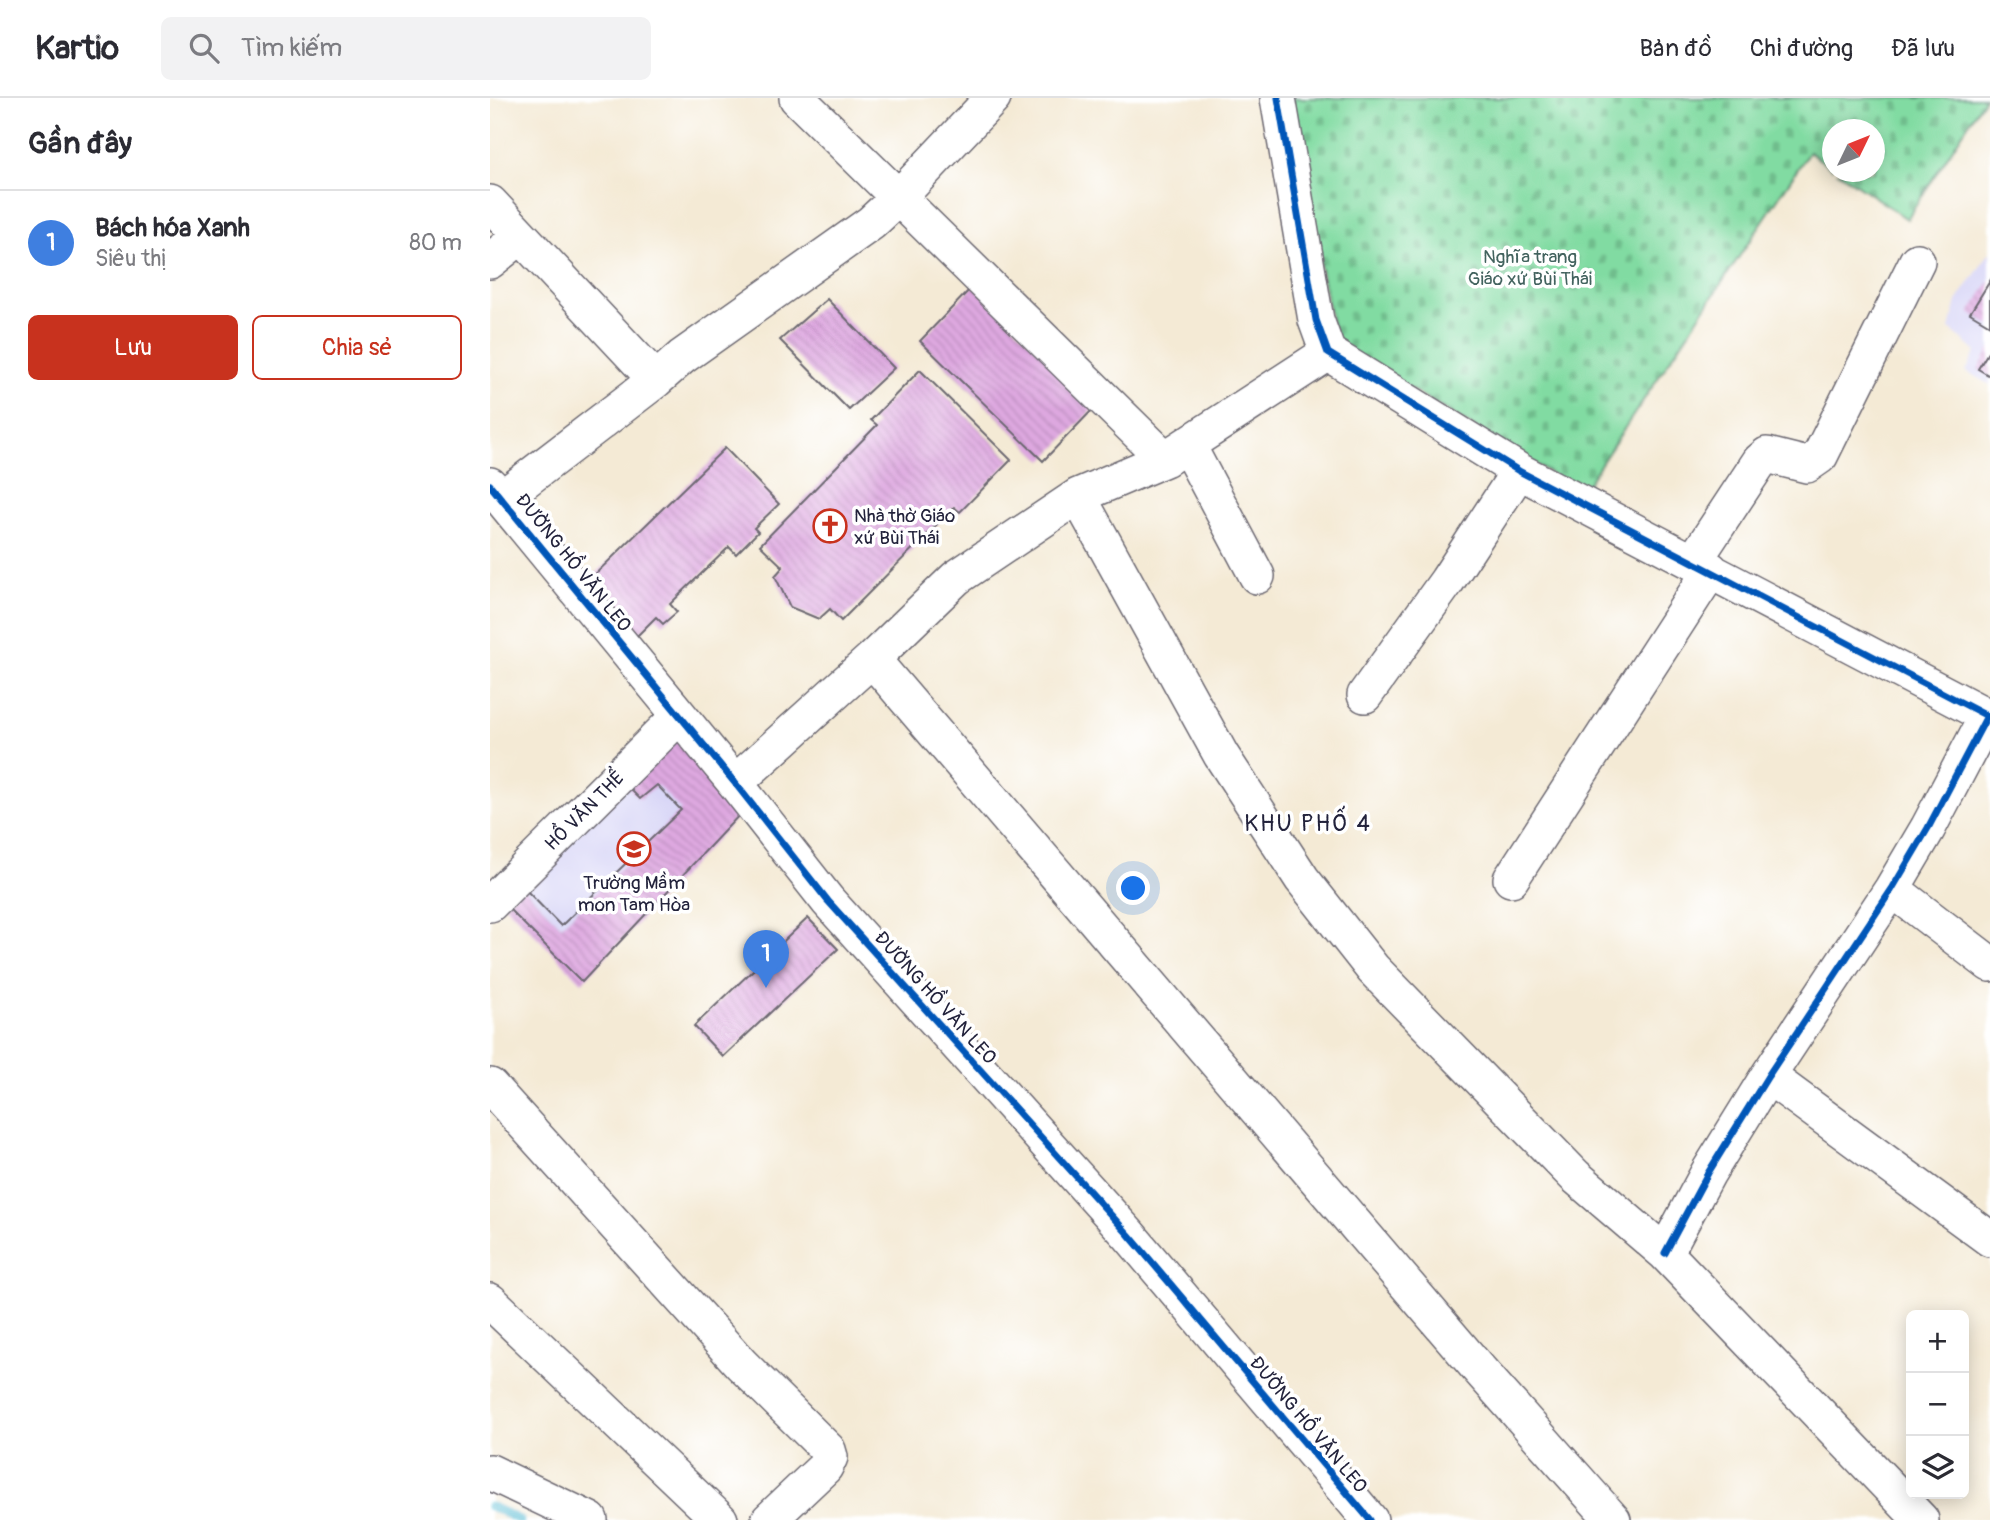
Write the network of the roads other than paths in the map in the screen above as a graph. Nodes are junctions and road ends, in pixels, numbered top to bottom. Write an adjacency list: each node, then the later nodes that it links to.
1 (797, 98): 4 (street)
2 (993, 98): 4 (street)
3 (1278, 98): 9 (street)
4 (900, 198): 10 (street); 11 (street)
5 (490, 202): 6 (street)
6 (521, 236): 7 (street); 10 (street)
7 (490, 261)
8 (1917, 261): 15 (street)
9 (1328, 353): 11 (street); 12 (street)
10 (656, 380): 13 (street)
11 (1176, 453): 14 (street); 16 (street)
12 (1519, 471): 15 (street); 18 (street)
13 (496, 491): 20 (street, ĐƯỜNG HỒ VĂN LEO)
14 (1078, 496): 17 (street); 29 (street)
15 (1702, 565): 19 (street); 22 (street)
16 (1257, 576)
17 (872, 659): 21 (street); 36 (street)
18 (1365, 695)
19 (1989, 713): 23 (street)
20 (678, 716): 21 (street, ĐƯỜNG HỒ VĂN LEO); 24 (street, HỒ VĂN THỂ)
21 (735, 783): 35 (street, ĐƯỜNG HỒ VĂN LEO)
22 (1511, 879)
23 (1892, 889): 25 (street); 26 (street)
24 (490, 904)
25 (1990, 964)
26 (1768, 1076): 28 (street); 29 (street)
27 (490, 1086): 34 (street)
28 (1990, 1239)
29 (1665, 1252): 37 (street)
30 (490, 1301): 33 (street)
31 (490, 1472): 32 (street)
32 (590, 1520)
33 (720, 1520)
34 (769, 1520)
35 (1370, 1520)
36 (1613, 1520)
37 (1921, 1520)

